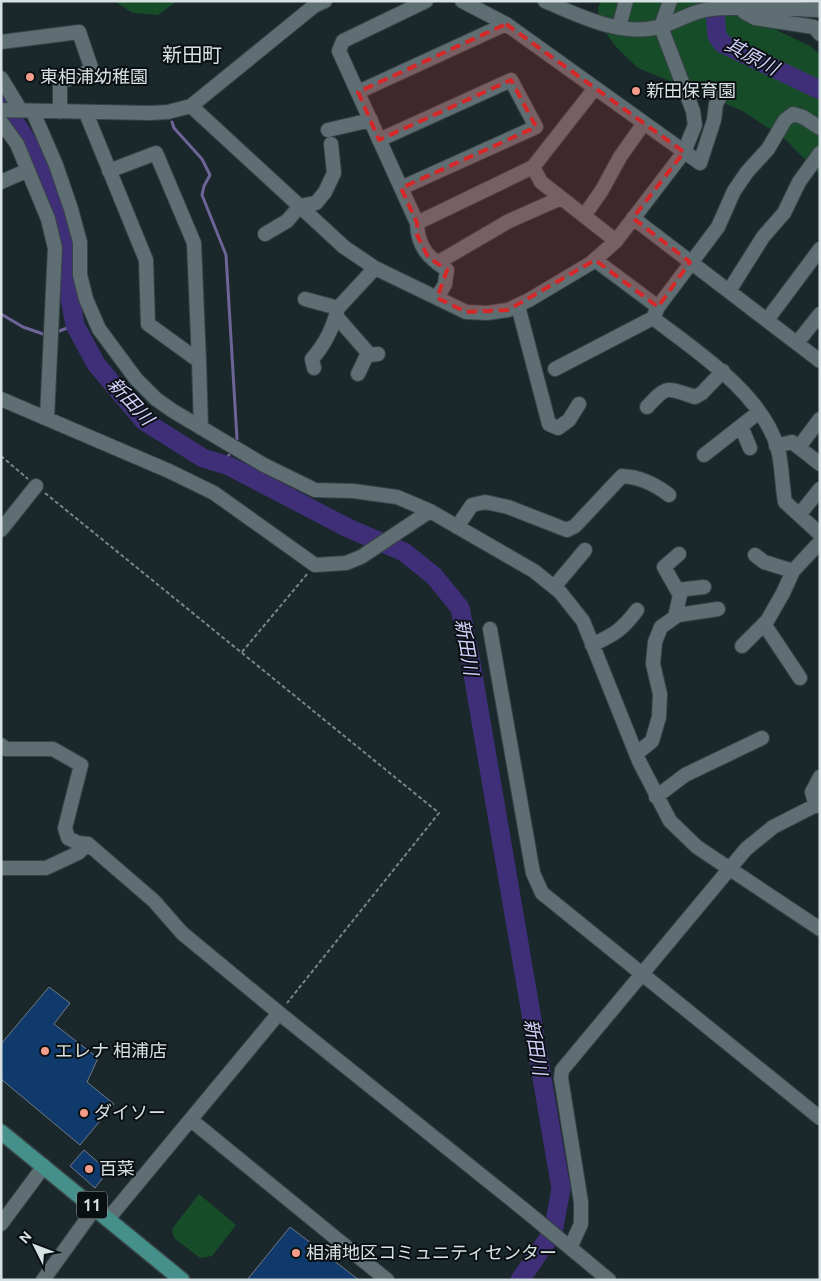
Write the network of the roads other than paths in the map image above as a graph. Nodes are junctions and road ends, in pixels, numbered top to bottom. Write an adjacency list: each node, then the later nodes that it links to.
1 (325, 1): 18 (street)
2 (426, 1): 16 (street)
3 (462, 1): 9 (street)
4 (545, 1): 10 (street)
5 (626, 1): 10 (street)
6 (670, 1): 11 (street)
7 (737, 8): 8 (street); 11 (street); 12 (street)
8 (820, 10)
9 (506, 24): 15 (street); 16 (street)
10 (619, 27): 11 (street)
11 (662, 27): 27 (street)
12 (820, 34)
13 (1, 42): 20 (street)
14 (1, 78): 19 (street)
15 (595, 88): 24 (street); 29 (street)
16 (358, 92): 22 (street)
17 (722, 93): 27 (street)
18 (191, 106): 21 (street); 35 (street)
19 (17, 111): 20 (street); 68 (street)
20 (60, 112): 21 (street)
21 (86, 113): 31 (street)
22 (371, 120): 26 (street); 35 (street)
23 (1, 122): 30 (street)
24 (644, 123): 27 (street); 36 (street)
25 (820, 128): 43 (street)
26 (380, 140): 33 (street); 33 (street)
27 (684, 152): 37 (street)
28 (820, 153): 46 (street)
29 (533, 167): 34 (street); 38 (street)
30 (28, 170): 32 (street); 65 (street)
31 (109, 171): 56 (street); 56 (street)
32 (1, 182)
33 (401, 188): 38 (street)
34 (561, 198): 36 (street); 44 (street)
35 (300, 206): 39 (street); 45 (street)
36 (584, 216): 40 (street)
37 (633, 218): 40 (street); 43 (street)
38 (417, 223): 44 (street)
39 (265, 234)
40 (616, 241): 42 (street)
41 (820, 249): 53 (street)
42 (595, 260): 49 (street); 51 (street)
43 (690, 262): 46 (street); 51 (street)
44 (437, 263): 47 (street)
45 (375, 268): 47 (street); 50 (street)
46 (729, 291): 53 (street)
47 (437, 298): 49 (street)
48 (306, 299): 50 (street)
49 (518, 306): 62 (street)
50 (337, 312): 57 (street); 60 (street)
51 (655, 313): 58 (street); 59 (street)
52 (820, 314): 54 (street)
53 (767, 320): 54 (street)
54 (797, 343): 55 (street)
55 (820, 361)
56 (199, 362): 68 (street)
57 (310, 365)
58 (555, 370)
59 (722, 371): 63 (street); 64 (street)
60 (358, 374)
61 (1, 399): 65 (street)
62 (579, 404)
63 (647, 407)
64 (759, 412): 67 (street); 69 (street)
65 (47, 418): 77 (street)
66 (820, 419): 70 (street)
67 (741, 426): 71 (street); 72 (street)
68 (201, 428): 77 (street)
69 (776, 446): 70 (street); 78 (street)
70 (799, 447): 73 (street)
71 (750, 448)
72 (704, 455)
73 (820, 464)
74 (36, 486): 80 (street)
75 (820, 489): 78 (street)
76 (669, 495): 79 (street)
77 (430, 511): 79 (street)
78 (799, 515): 81 (street)
79 (458, 527): 87 (street)
80 (1, 530)
81 (820, 534)
82 (820, 542): 86 (street)
83 (585, 550): 87 (street)
84 (679, 554): 89 (street)
85 (755, 555): 86 (street)
86 (793, 570): 93 (street)
87 (554, 587): 95 (street)
88 (704, 587): 89 (street)
89 (677, 590): 92 (street)
90 (718, 609): 92 (street)
91 (636, 610): 95 (street)
92 (675, 617): 100 (street)
93 (764, 624): 96 (street); 97 (street)
94 (490, 630): 108 (street)
95 (592, 645): 100 (street)
96 (742, 646)
97 (800, 678)
98 (762, 738): 102 (street)
99 (1, 745): 104 (street)
100 (636, 754): 102 (street)
101 (820, 776): 103 (street)
102 (656, 797): 106 (street)
103 (818, 804): 106 (street)
104 (88, 844): 105 (street); 109 (street)
105 (1, 868)
106 (729, 868): 107 (street); 108 (street)
107 (820, 929)
108 (642, 974): 110 (street); 117 (street)
109 (279, 1013): 111 (street); 117 (street)
110 (820, 1118)
111 (191, 1120): 115 (street); 120 (street)
112 (1, 1132): 113 (main road, 11)
113 (44, 1166): 114 (main road, 11); 116 (street)
114 (94, 1208): 115 (main road, 11); 118 (street)
115 (108, 1219): 119 (main road, 11)
116 (2, 1222)
117 (570, 1248): 121 (street)
118 (43, 1280)
119 (182, 1280)
120 (387, 1280)
121 (609, 1280)

